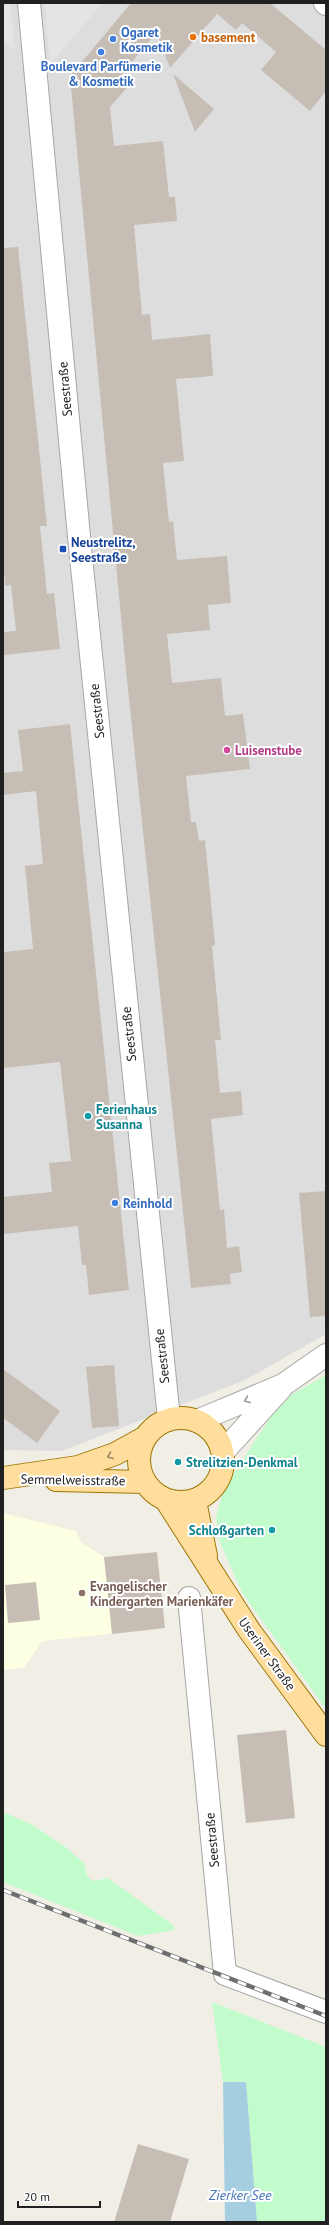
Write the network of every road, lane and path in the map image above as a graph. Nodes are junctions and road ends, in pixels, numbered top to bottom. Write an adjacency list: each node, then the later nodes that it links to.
1 (29, 3): 4 (street, Seestraße)
2 (326, 1355): 3 (street)
3 (283, 1385): 5 (street, one-way to 5); 7 (street)
4 (169, 1419): 5 (main road); 6 (main road)
5 (197, 1421): 7 (main road)
6 (144, 1438): 8 (main road, Semmelweisstraße, one-way to 8); 9 (main road)
7 (223, 1452): 11 (main road)
8 (3, 1479): 9 (main road, Semmelweisstraße)
9 (144, 1482): 10 (main road)
10 (166, 1500): 11 (main road); 12 (main road, Useriner Straße)
11 (195, 1501): 12 (main road, Useriner Straße)
12 (210, 1571): 14 (main road, Useriner Straße)
13 (190, 1598): 15 (street, Seestraße)
14 (326, 1735)
15 (326, 2012)

